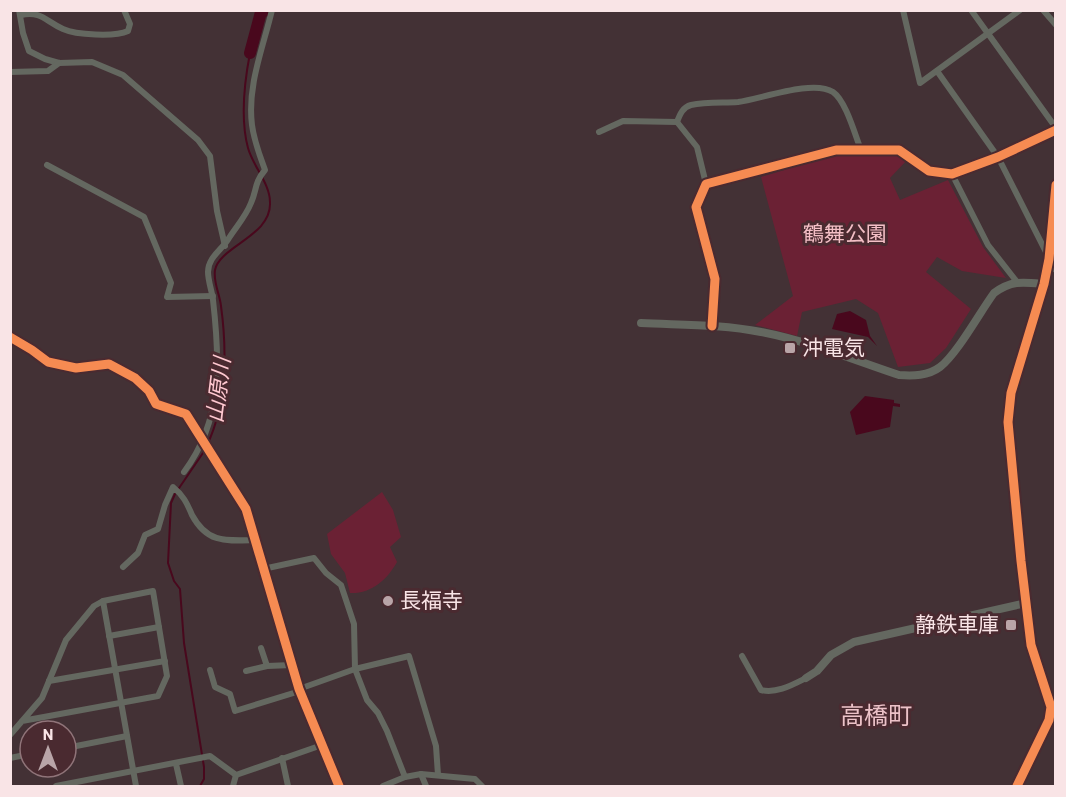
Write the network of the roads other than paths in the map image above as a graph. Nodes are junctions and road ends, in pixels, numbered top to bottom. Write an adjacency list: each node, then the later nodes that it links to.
1 (124, 10): 7 (street)
2 (272, 10): 23 (street)
3 (903, 10): 11 (street)
4 (971, 10): 9 (street)
5 (1020, 10): 9 (street)
6 (1042, 10): 8 (street)
7 (20, 13): 10 (street)
8 (1056, 25)
9 (988, 34): 11 (street); 14 (street)
10 (59, 63): 12 (street); 23 (street)
11 (937, 71): 17 (street)
12 (10, 72)
13 (677, 122): 15 (street); 16 (street); 20 (street)
14 (1056, 129): 17 (street)
15 (599, 132)
16 (861, 150): 19 (street); 20 (street)
17 (998, 156): 19 (street); 24 (street)
18 (47, 165): 28 (street)
19 (952, 174): 26 (street)
20 (706, 184): 30 (street)
21 (1056, 185): 22 (street)
22 (1054, 227): 24 (street)
23 (225, 246): 28 (street)
24 (1048, 262): 25 (street); 27 (street)
25 (1056, 270)
26 (1017, 282): 27 (street); 30 (street)
27 (1044, 285): 38 (street)
28 (213, 296): 32 (street)
29 (641, 323): 30 (street)
30 (712, 326)
31 (10, 338): 32 (street)
32 (202, 440): 33 (street); 34 (street)
33 (184, 472)
34 (254, 540): 35 (street); 36 (street)
35 (123, 567)
36 (263, 569): 44 (street); 46 (street)
37 (103, 601): 39 (street); 40 (street); 51 (street)
38 (1026, 603): 50 (street); 75 (street)
39 (159, 627): 40 (street); 43 (street)
40 (109, 636): 47 (street)
41 (261, 648): 45 (street)
42 (742, 656): 50 (street)
43 (165, 661): 47 (street); 53 (street)
44 (292, 665): 45 (street); 52 (street)
45 (267, 666): 49 (street)
46 (355, 669): 52 (street); 64 (street); 65 (street)
47 (115, 670): 51 (street); 53 (street)
48 (210, 670): 52 (street)
49 (246, 671)
50 (806, 678)
51 (50, 681): 54 (street)
52 (300, 690): 57 (street)
53 (121, 703): 55 (street); 56 (street)
54 (24, 719)
55 (33, 719)
56 (127, 736): 58 (street); 61 (street)
57 (322, 745): 59 (street); 71 (street)
58 (78, 746)
59 (282, 758): 63 (street); 70 (street)
60 (176, 764): 61 (street); 63 (street); 68 (street)
61 (133, 772): 66 (street); 67 (street)
62 (421, 774): 64 (street); 65 (street); 73 (street)
63 (236, 775): 69 (street)
64 (438, 775): 74 (street)
65 (405, 777): 72 (street)
66 (56, 786)
67 (136, 786)
68 (181, 786)
69 (233, 786)
70 (288, 786)
71 (339, 786)
72 (383, 786)
73 (426, 786)
74 (482, 786)
75 (1017, 786)

